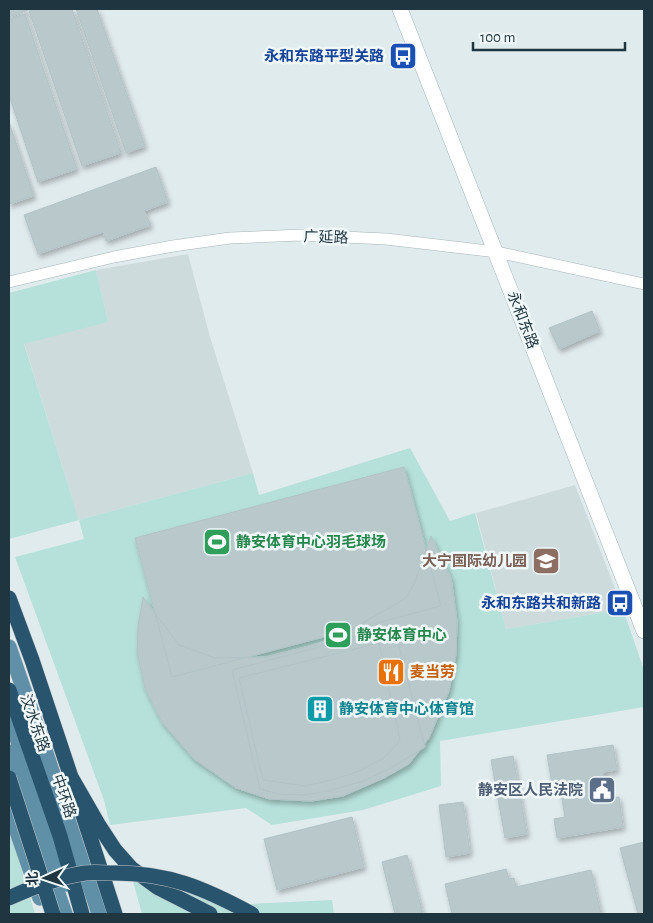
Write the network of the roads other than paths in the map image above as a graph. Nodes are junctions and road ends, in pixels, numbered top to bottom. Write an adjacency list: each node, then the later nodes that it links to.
1 (400, 9): 2 (street, 永和东路)
2 (497, 252): 3 (street, 广延路); 4 (street, 广延路); 6 (street, 永和东路)
3 (9, 282)
4 (644, 284)
5 (9, 598): 12 (highway)
6 (644, 631)
7 (9, 647): 20 (main road, 汶水东路)
8 (9, 690): 19 (highway, 中环路)
9 (9, 715): 18 (main road, 汶水东路)
10 (9, 752): 17 (main road)
11 (9, 767): 15 (main road)
12 (71, 776): 21 (highway); 22 (highway, bridge)
13 (9, 778): 16 (highway, bridge)
14 (9, 898): 23 (highway, bridge)
15 (46, 914)
16 (53, 914)
17 (65, 914)
18 (77, 914)
19 (82, 914)
20 (99, 914)
21 (115, 914)
22 (210, 914)
23 (252, 914)

